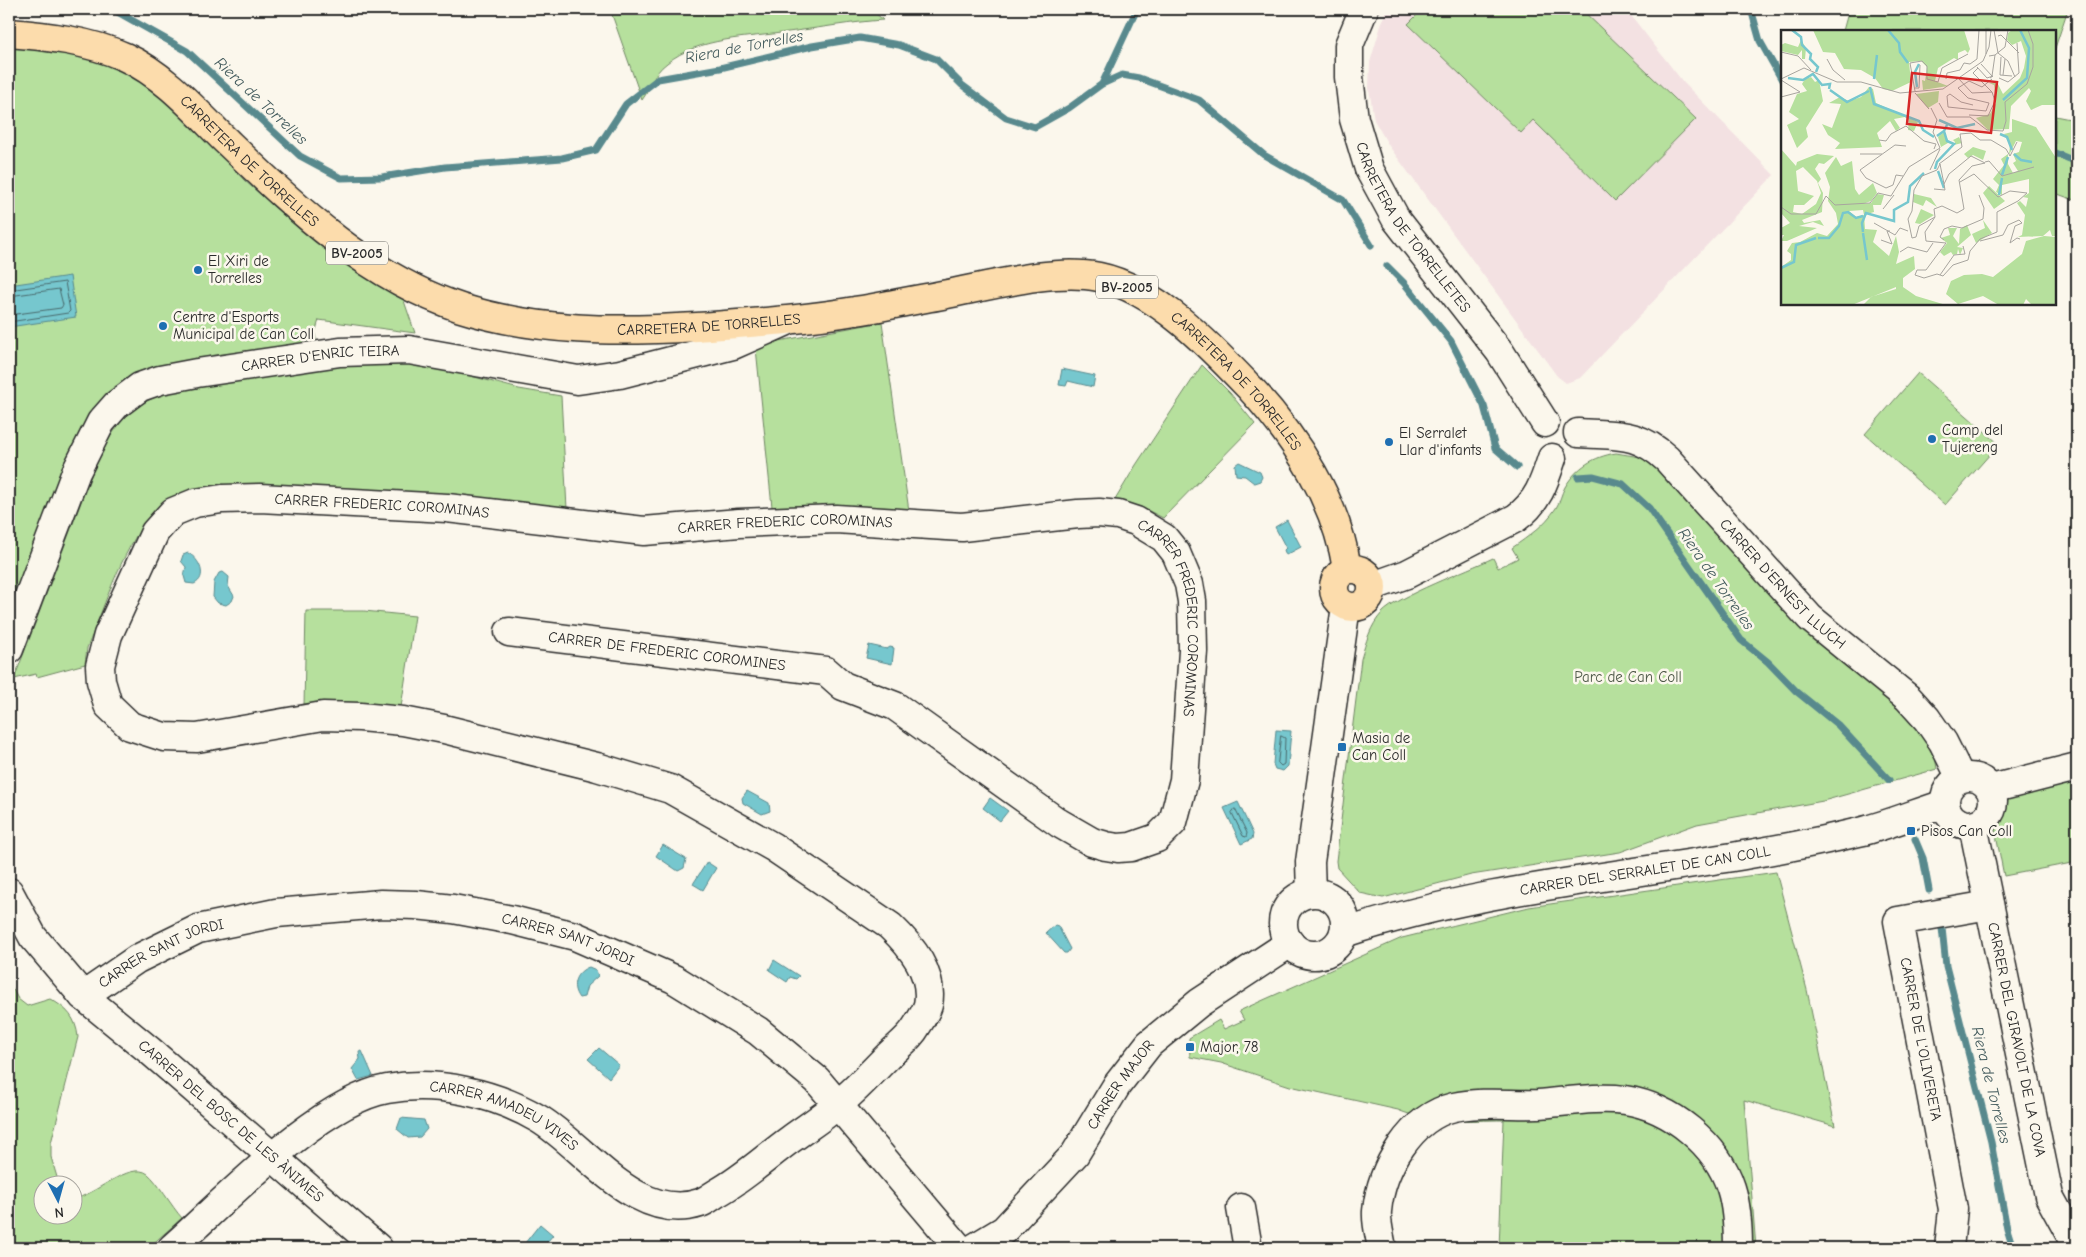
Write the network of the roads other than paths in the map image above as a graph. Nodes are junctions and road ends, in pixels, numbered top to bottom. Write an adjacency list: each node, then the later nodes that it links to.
1 (1364, 9): 4 (street, CARRETERA DE TORRELLETES)
2 (9, 33): 3 (main road, CARRETERA DE TORRELLES / BV-2005)
3 (788, 320): 7 (main road, CARRETERA DE TORRELLES / BV-2005); 11 (street, CARRER D'ENRIC TEIRA)
4 (1545, 423): 5 (street); 6 (street)
5 (1578, 433): 6 (street); 14 (street, CARRER D'ERNEST LLUCH)
6 (1552, 458): 8 (street)
7 (1347, 569): 8 (main road); 9 (main road)
8 (1373, 586): 9 (main road)
9 (1346, 606): 19 (street)
10 (509, 632): 12 (street, CARRER DE FREDERIC COROMINES)
11 (9, 649)
12 (826, 671): 24 (street, CARRER FREDERIC COROMINAS)
13 (2077, 767): 15 (street)
14 (1961, 778): 15 (street); 16 (street)
15 (1991, 789): 17 (street)
16 (1945, 804): 17 (street); 21 (street, CARRER DEL SERRALET DE CAN COLL)
17 (1973, 825): 20 (street, CARRER DEL GIRAVOLT DE LA COVA)
18 (9, 892): 23 (street)
19 (1311, 893): 21 (street); 22 (street)
20 (1989, 904): 27 (street, CARRER DEL GIRAVOLT DE LA COVA); 35 (street, CARRER DE L'OLIVERETA)
21 (1344, 933): 22 (street)
22 (1290, 943): 31 (street, CARRER MAJOR)
23 (83, 996): 24 (street, CARRER SANT JORDI); 25 (street, CARRER DEL BOSC DE LES ÀNIMES)
24 (838, 1105): 25 (street, CARRER AMADEU VIVES); 30 (street, CARRER SANT JORDI)
25 (274, 1157): 28 (street, CARRER AMADEU VIVES); 29 (street, CARRER DEL BOSC DE LES ÀNIMES)
26 (1241, 1208): 32 (street)
27 (2077, 1247)
28 (172, 1248)
29 (378, 1248)
30 (959, 1248)
31 (974, 1248)
32 (1248, 1248)
33 (1382, 1248): 34 (street)
34 (1738, 1248)
35 (1949, 1248)

